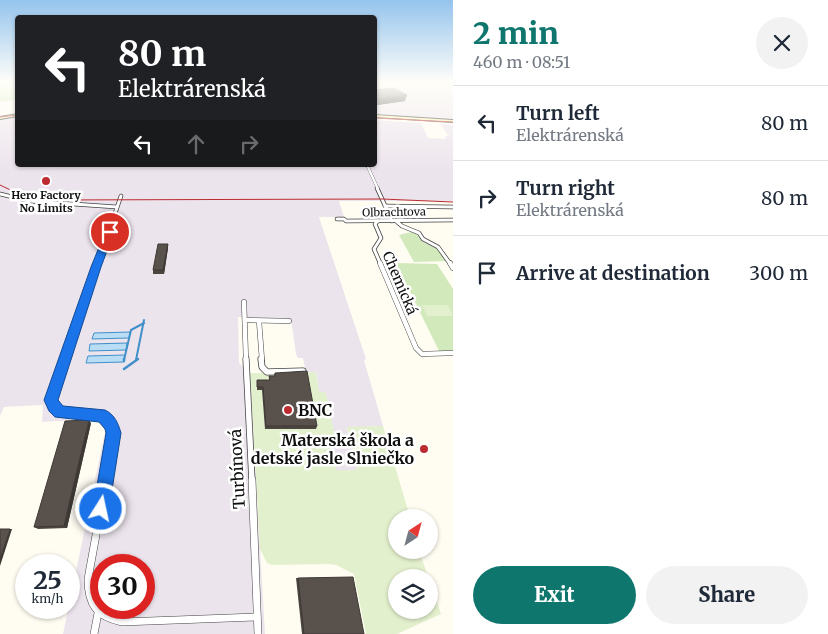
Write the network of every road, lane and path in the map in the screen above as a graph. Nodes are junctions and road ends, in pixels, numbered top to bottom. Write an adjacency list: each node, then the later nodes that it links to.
1 (15, 114): 2 (main road)
2 (0, 117)
3 (377, 118): 4 (main road)
4 (453, 122)
5 (368, 167): 8 (street)
6 (0, 194): 9 (street)
7 (121, 196): 9 (street)
8 (385, 206): 10 (street); 14 (street)
9 (117, 207): 22 (street)
10 (453, 207)
11 (337, 219): 13 (street, Olbrachtova)
12 (453, 220): 14 (street, Olbrachtova)
13 (378, 221): 14 (street, Olbrachtova); 20 (street, Chemická)
14 (394, 221): 15 (street)
15 (453, 268)
16 (244, 302): 17 (street, Turbínová)
17 (245, 320): 18 (street); 25 (street, Turbínová)
18 (259, 321): 19 (street); 21 (street)
19 (289, 321)
20 (453, 353)
21 (303, 371)
22 (93, 554)
23 (90, 568): 24 (street)
24 (90, 597)
25 (257, 617): 27 (street); 29 (street, Turbínová)
26 (97, 619): 28 (street)
27 (108, 619)
28 (94, 634)
29 (258, 634)

